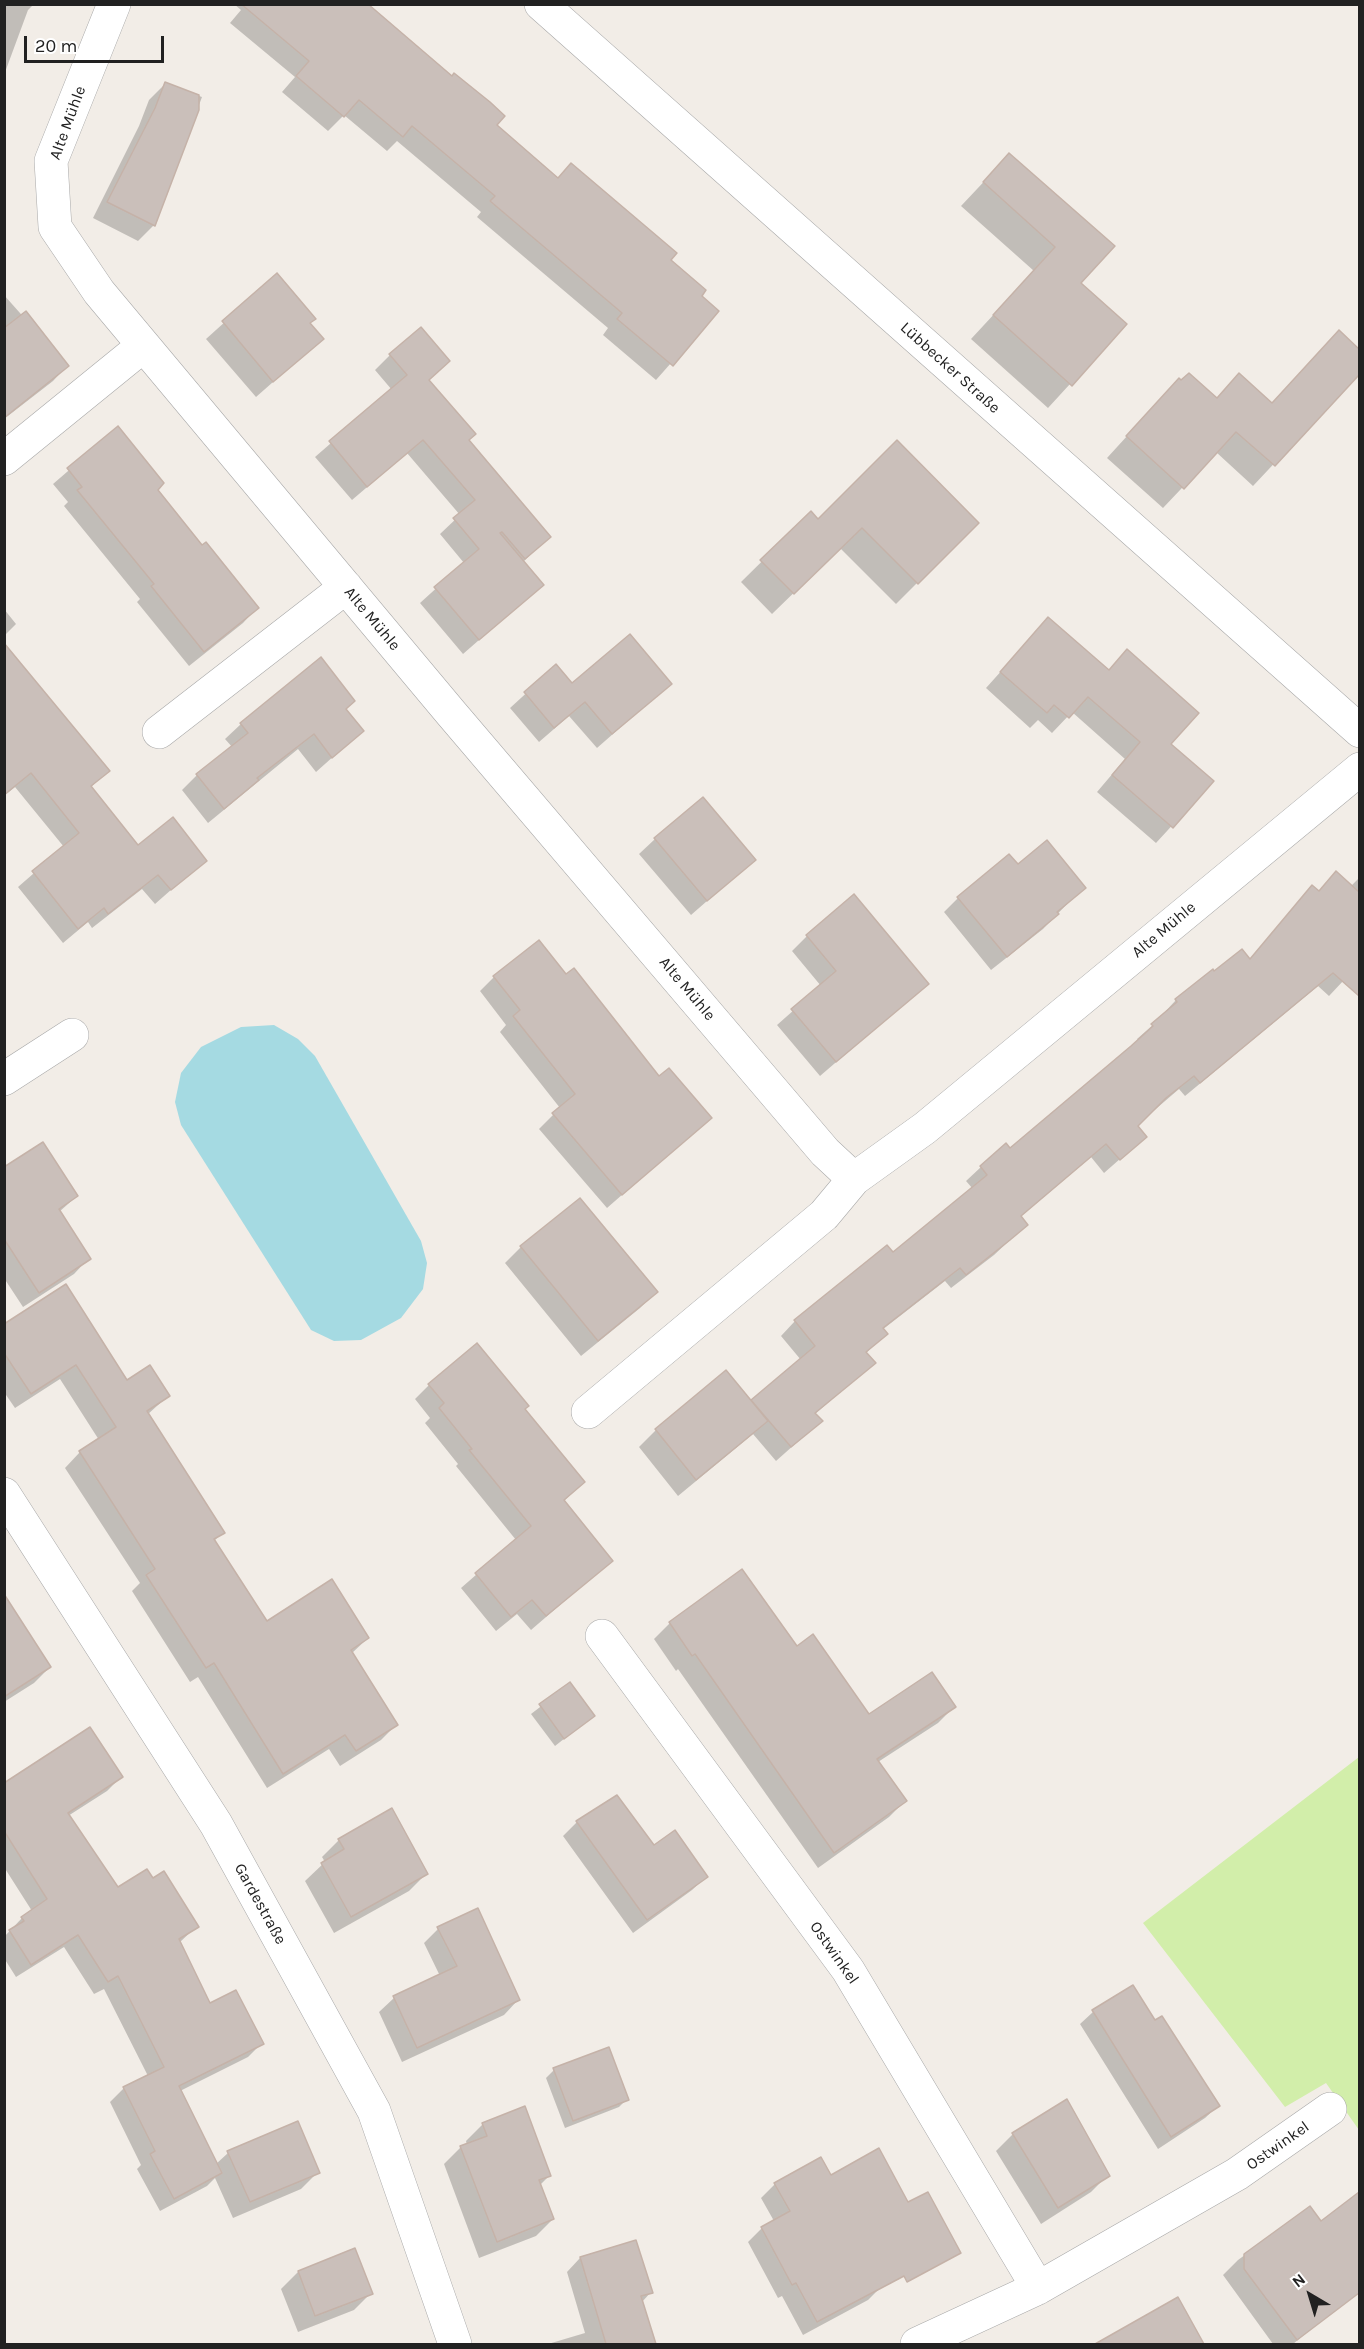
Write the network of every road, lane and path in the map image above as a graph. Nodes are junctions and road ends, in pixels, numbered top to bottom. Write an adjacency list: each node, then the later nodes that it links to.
1 (114, 4): 3 (street, Alte Mühle)
2 (541, 4): 6 (street, Lübbecker Straße)
3 (143, 346): 4 (street); 5 (street, Alte Mühle)
4 (4, 459)
5 (346, 587): 7 (street); 11 (street, Alte Mühle)
6 (1359, 730)
7 (159, 732)
8 (1359, 769): 11 (street, Alte Mühle)
9 (72, 1035): 10 (street)
10 (4, 1079)
11 (854, 1179): 12 (street, Alte Mühle)
12 (588, 1412)
13 (4, 1494): 17 (street, Gardestraße)
14 (602, 1636): 16 (street, Ostwinkel)
15 (1330, 2109): 16 (street, Ostwinkel)
16 (1038, 2288): 18 (street, Ostwinkel)
17 (455, 2344)
18 (917, 2344)

